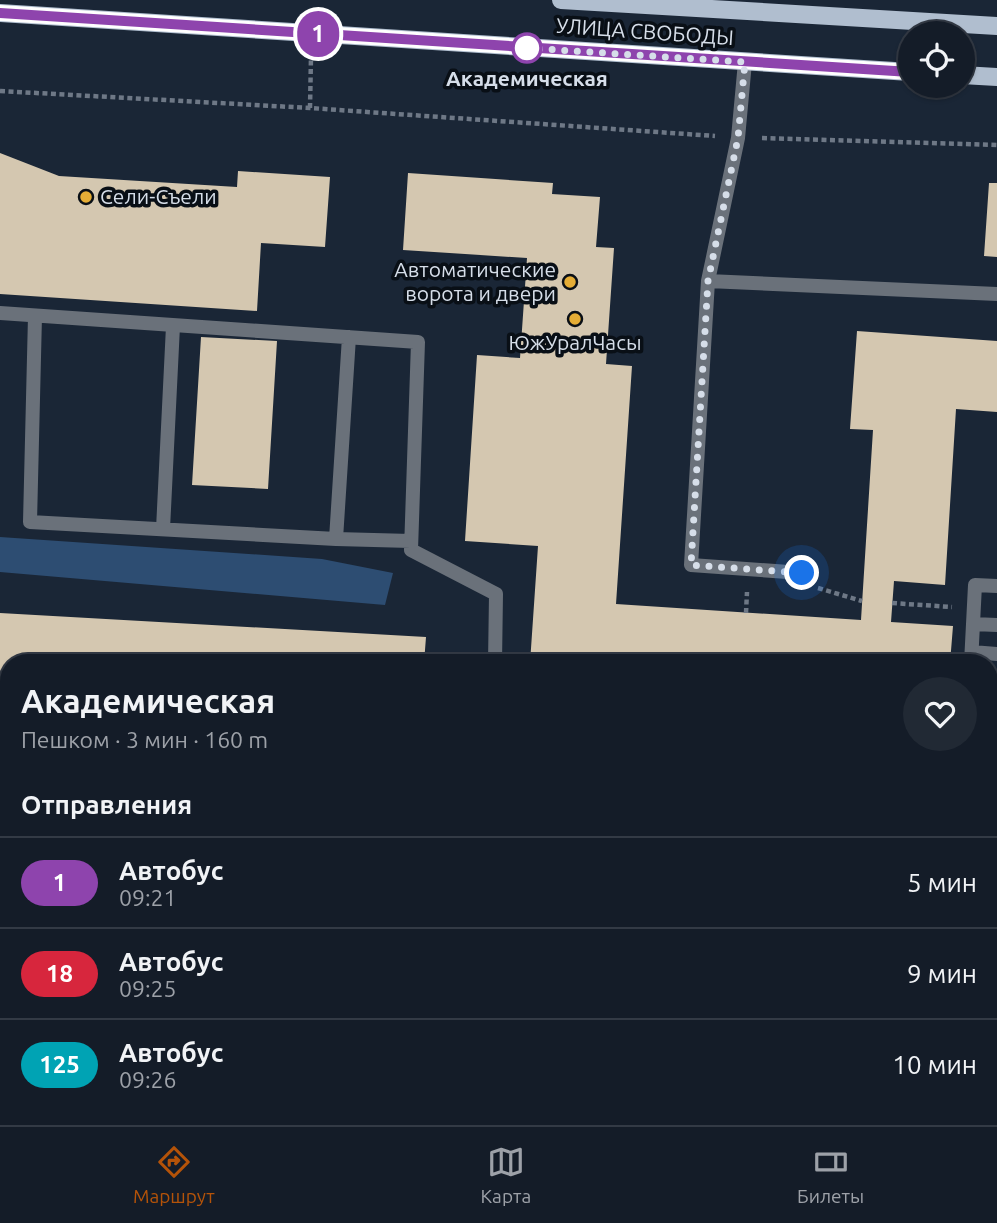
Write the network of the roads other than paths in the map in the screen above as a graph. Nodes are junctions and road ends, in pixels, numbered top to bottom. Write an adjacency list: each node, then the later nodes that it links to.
1 (561, 0): 3 (main road, УЛИЦА СВОБОДЫ)
2 (0, 13): 4 (main road, УЛИЦА СВОБОДЫ)
3 (997, 26)
4 (745, 62): 5 (main road, УЛИЦА СВОБОДЫ); 8 (lane)
5 (898, 71)
6 (975, 76): 7 (main road)
7 (997, 77)
8 (708, 281): 9 (lane); 17 (lane)
9 (997, 294)
10 (0, 313): 11 (lane)
11 (35, 316): 12 (lane); 14 (lane)
12 (173, 326): 13 (lane); 14 (lane)
13 (349, 337): 15 (lane); 16 (lane)
14 (163, 529): 15 (lane)
15 (336, 539): 16 (lane)
16 (411, 541): 21 (lane)
17 (802, 573)
18 (997, 586): 19 (lane)
19 (974, 616): 20 (lane); 22 (lane)
20 (997, 625)
21 (495, 654)
22 (972, 654)

